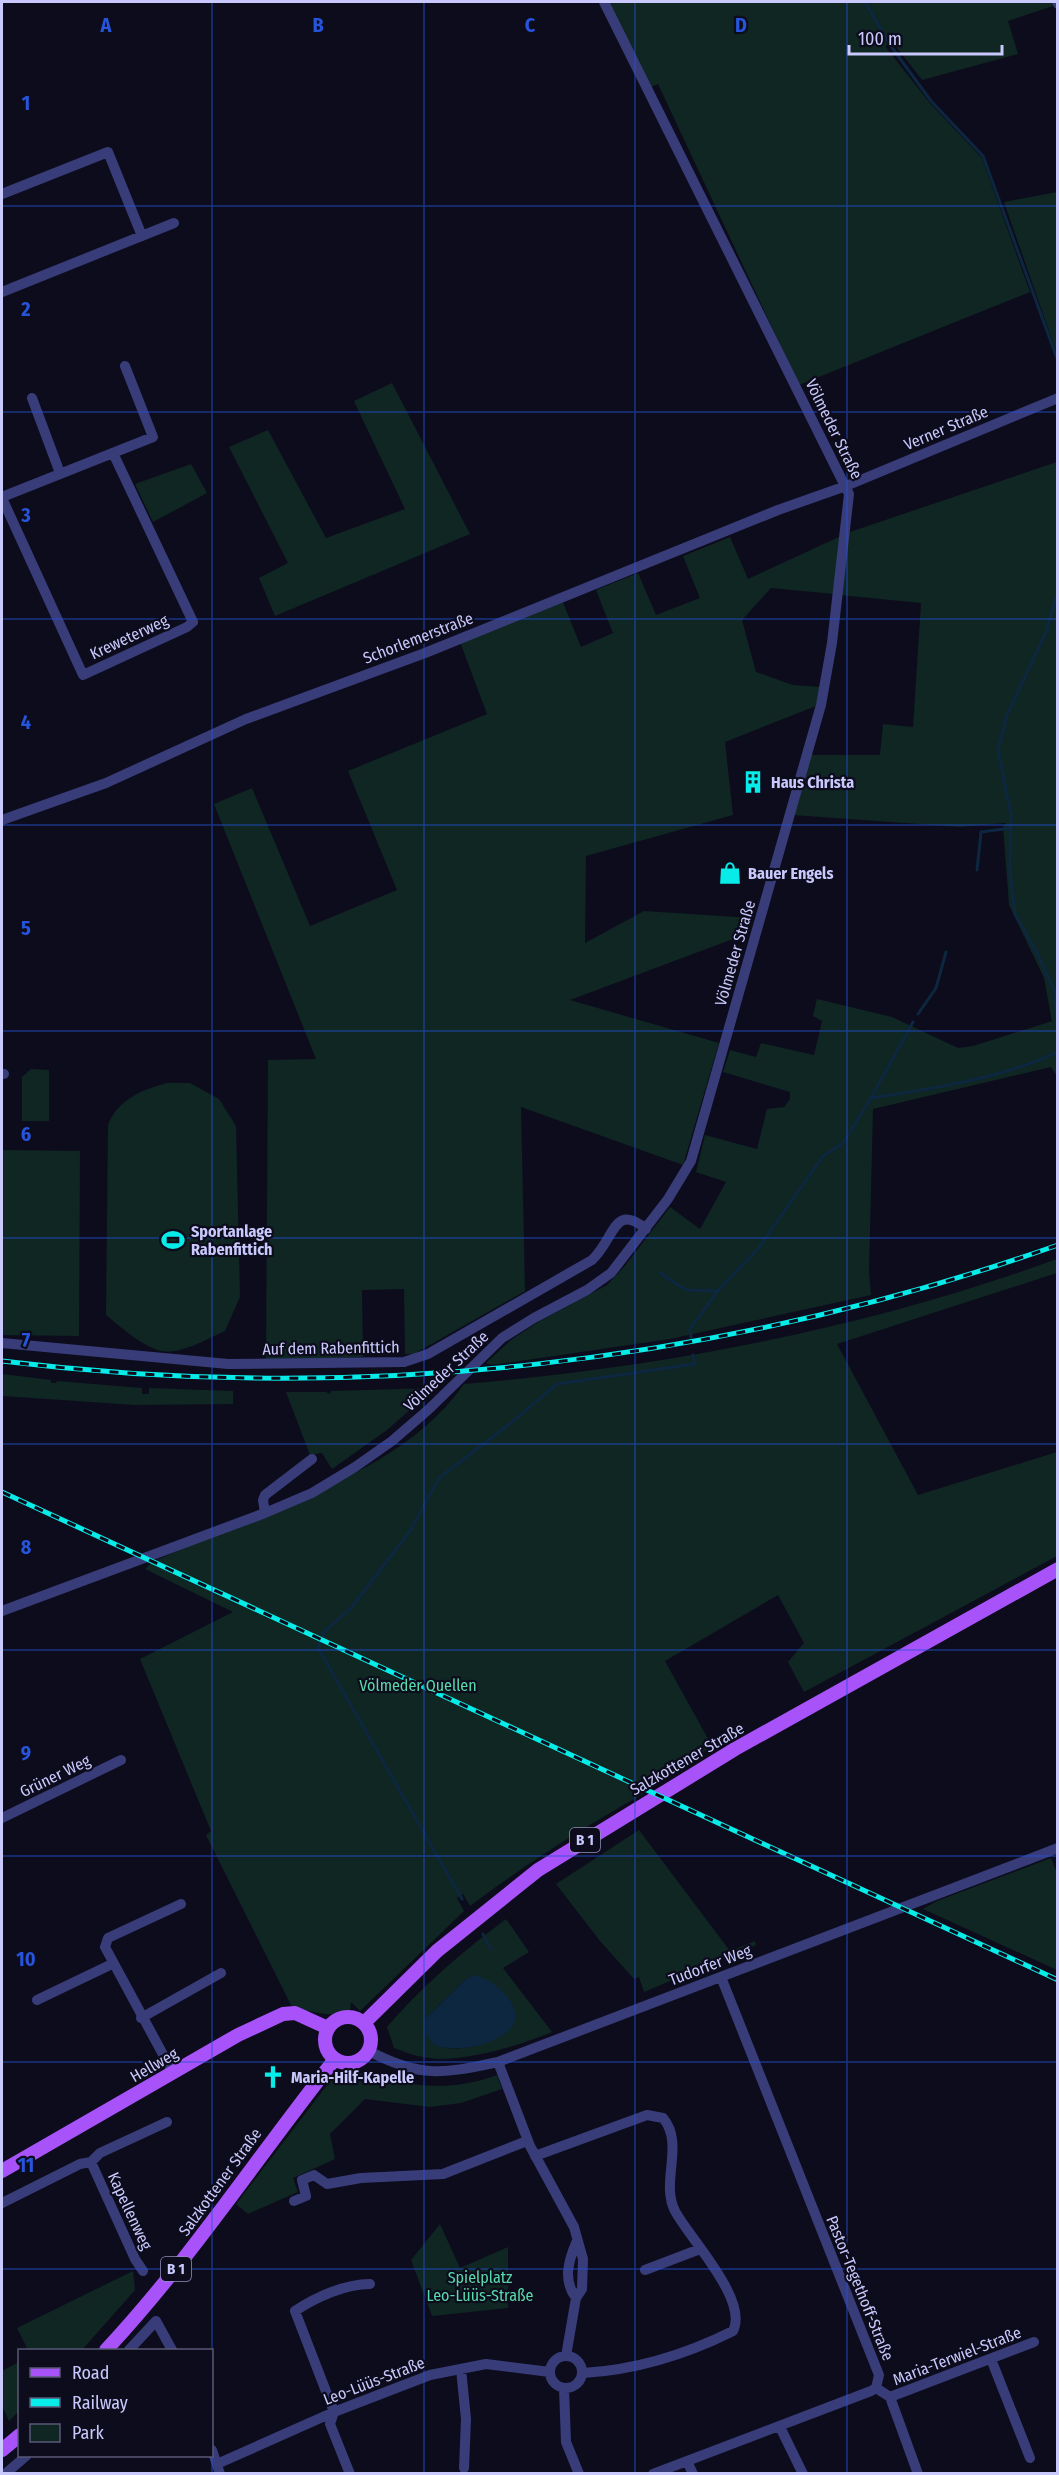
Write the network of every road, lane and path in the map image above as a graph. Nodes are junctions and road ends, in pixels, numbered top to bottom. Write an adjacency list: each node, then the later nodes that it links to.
1 (604, 2): 11 (street, Völmeder Straße)
2 (2, 194): 4 (street)
3 (174, 223): 4 (street)
4 (142, 236): 5 (street)
5 (2, 292)
6 (125, 366): 9 (street)
7 (32, 398): 10 (street)
8 (1054, 399): 11 (street, Verner Straße)
9 (113, 453): 10 (street); 12 (street, Kreweterweg)
10 (60, 473): 12 (street)
11 (846, 486): 13 (street, Schorlemerstraße); 14 (street, Völmeder Straße)
12 (2, 498)
13 (2, 820)
14 (646, 1229): 15 (street, Auf dem Rabenfittich); 17 (street, Völmeder Straße)
15 (2, 1343)
16 (312, 1459): 17 (street)
17 (265, 1513): 19 (street, Völmeder Straße)
18 (1058, 1569): 29 (main road, Salzkottener Straße / B 1)
19 (2, 1611)
20 (121, 1760): 21 (street, Grüner Weg)
21 (2, 1818)
22 (1058, 1848): 26 (street, Tudorfer Weg)
23 (181, 1904): 24 (street)
24 (112, 1964): 27 (street); 28 (street)
25 (221, 1973): 28 (street)
26 (721, 1977): 33 (street, Tudorfer Weg); 56 (street, Pastor-Tegethoff-Straße)
27 (37, 2000)
28 (141, 2018): 34 (street)
29 (364, 2023): 30 (main road); 31 (main road)
30 (328, 2028): 32 (main road); 34 (main road, Hellweg)
31 (369, 2051): 32 (main road); 33 (street, Tudorfer Weg)
32 (334, 2059): 47 (main road, Salzkottener Straße / B 1)
33 (498, 2062): 36 (street)
34 (173, 2073): 39 (main road, Hellweg)
35 (167, 2122): 38 (street, Kapellenweg)
36 (527, 2141): 37 (street); 40 (street)
37 (535, 2157): 42 (street); 50 (street)
38 (91, 2162): 41 (street, Kapellenweg); 44 (street, Kapellenweg)
39 (2, 2171)
40 (294, 2201)
41 (2, 2203)
42 (700, 2249): 43 (street); 54 (street)
43 (645, 2270)
44 (143, 2271)
45 (370, 2284): 58 (street)
46 (1034, 2342): 51 (street, Maria-Terwiel-Straße)
47 (107, 2349)
48 (130, 2349): 49 (street)
49 (171, 2349)
50 (566, 2356): 53 (street); 54 (street)
51 (991, 2359): 57 (street, Maria-Terwiel-Straße); 64 (street)
52 (462, 2368): 53 (street, Leo-Lüüs-Straße); 58 (street, Leo-Lüüs-Straße); 66 (street)
53 (550, 2372): 55 (street)
54 (583, 2373): 55 (street)
55 (564, 2388): 70 (street)
56 (876, 2388): 57 (street, Maria-Terwiel-Straße); 59 (street, Pastor-Tegethoff-Straße)
57 (890, 2397): 74 (street, Maria-Terwiel-Straße)
58 (334, 2412): 67 (street, Leo-Lüüs-Straße); 69 (street)
59 (780, 2427): 65 (street, Pastor-Tegethoff-Straße); 73 (street)
60 (18, 2437): 61 (main road)
61 (2, 2450)
62 (213, 2453): 67 (street)
63 (25, 2457): 68 (street)
64 (1030, 2458)
65 (687, 2461): 71 (street, Pastor-Tegethoff-Straße); 72 (street)
66 (464, 2468)
67 (219, 2469)
68 (5, 2474)
69 (350, 2474)
70 (579, 2474)
71 (653, 2474)
72 (693, 2474)
73 (803, 2474)
74 (918, 2474)

